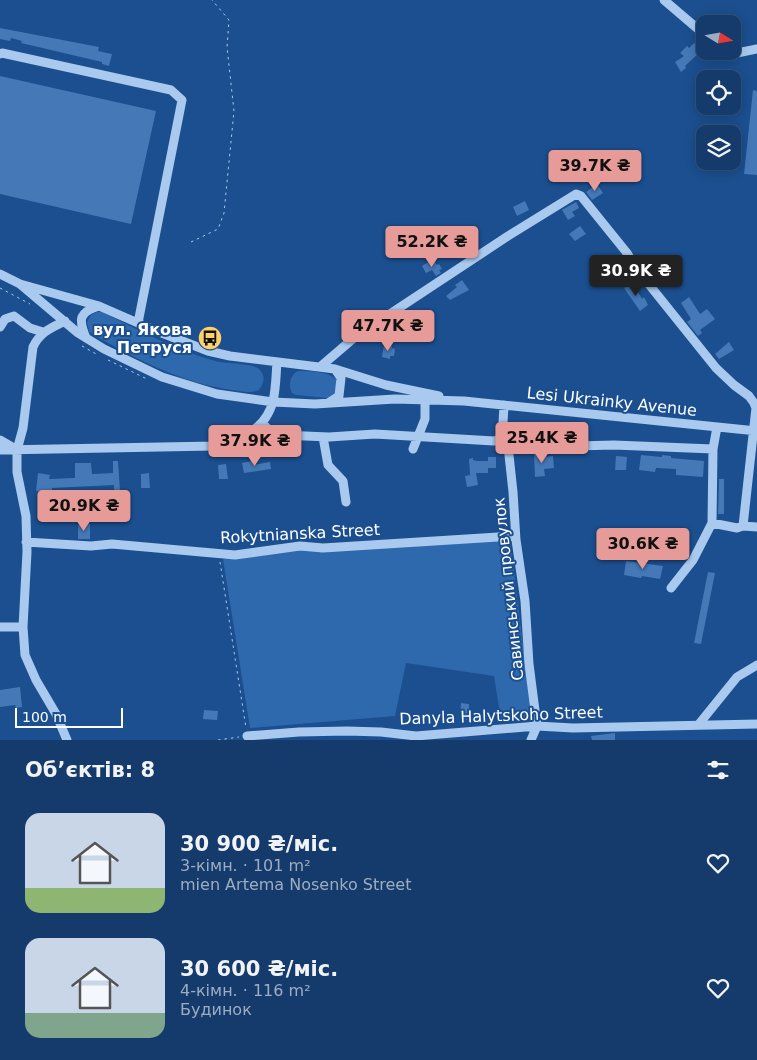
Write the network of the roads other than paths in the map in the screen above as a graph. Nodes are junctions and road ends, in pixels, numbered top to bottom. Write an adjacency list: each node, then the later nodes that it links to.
1 (664, 0): 2 (street)
2 (696, 27)
3 (757, 49): 4 (street)
4 (741, 52)
5 (0, 54): 10 (street)
6 (0, 274): 7 (street, Lesi Ukrainky Avenue)
7 (20, 284): 8 (street, Lesi Ukrainky Avenue); 9 (street, Lesi Ukrainky Avenue)
8 (99, 306): 10 (street, Lesi Ukrainky Avenue); 13 (street)
9 (65, 321): 12 (street); 13 (street, Lesi Ukrainky Avenue)
10 (138, 323): 14 (street, Lesi Ukrainky Avenue)
11 (0, 327): 12 (street)
12 (43, 332): 32 (street)
13 (86, 338): 19 (street, Lesi Ukrainky Avenue)
14 (277, 362): 15 (street, Lesi Ukrainky Avenue); 19 (street)
15 (320, 367): 16 (street, Lesi Ukrainky Avenue); 24 (street)
16 (335, 369): 18 (street, Lesi Ukrainky Avenue); 20 (street)
17 (425, 400): 18 (street, Lesi Ukrainky Avenue); 20 (street, Lesi Ukrainky Avenue); 26 (street)
18 (464, 401): 21 (street, Lesi Ukrainky Avenue)
19 (272, 402): 20 (street, Lesi Ukrainky Avenue); 22 (street)
20 (326, 404)
21 (504, 404): 23 (street, Lesi Ukrainky Avenue); 28 (street, Савинський провулок)
22 (262, 423): 25 (street); 32 (street)
23 (717, 427): 24 (street, Lesi Ukrainky Avenue); 30 (street)
24 (756, 430): 35 (street)
25 (322, 436): 26 (street); 33 (street)
26 (418, 436): 28 (street); 29 (street)
27 (0, 440): 32 (street)
28 (507, 442): 30 (street); 37 (street, Савинський провулок)
29 (413, 449)
30 (713, 449): 34 (street)
31 (0, 450): 32 (street)
32 (17, 450): 38 (street)
33 (346, 502)
34 (712, 523): 35 (street); 39 (street)
35 (743, 526): 36 (street)
36 (757, 527)
37 (515, 536): 38 (street, Rokytnianska Street); 45 (street, Савинський провулок)
38 (26, 542): 41 (street)
39 (671, 588)
40 (0, 627): 41 (street)
41 (24, 627): 47 (street)
42 (757, 665): 43 (street)
43 (699, 724): 44 (street, Danyla Halytskoho Street); 45 (street, Danyla Halytskoho Street)
44 (757, 724)
45 (537, 726): 46 (street, Danyla Halytskoho Street); 48 (street)
46 (247, 736)
47 (67, 740)
48 (531, 740)

